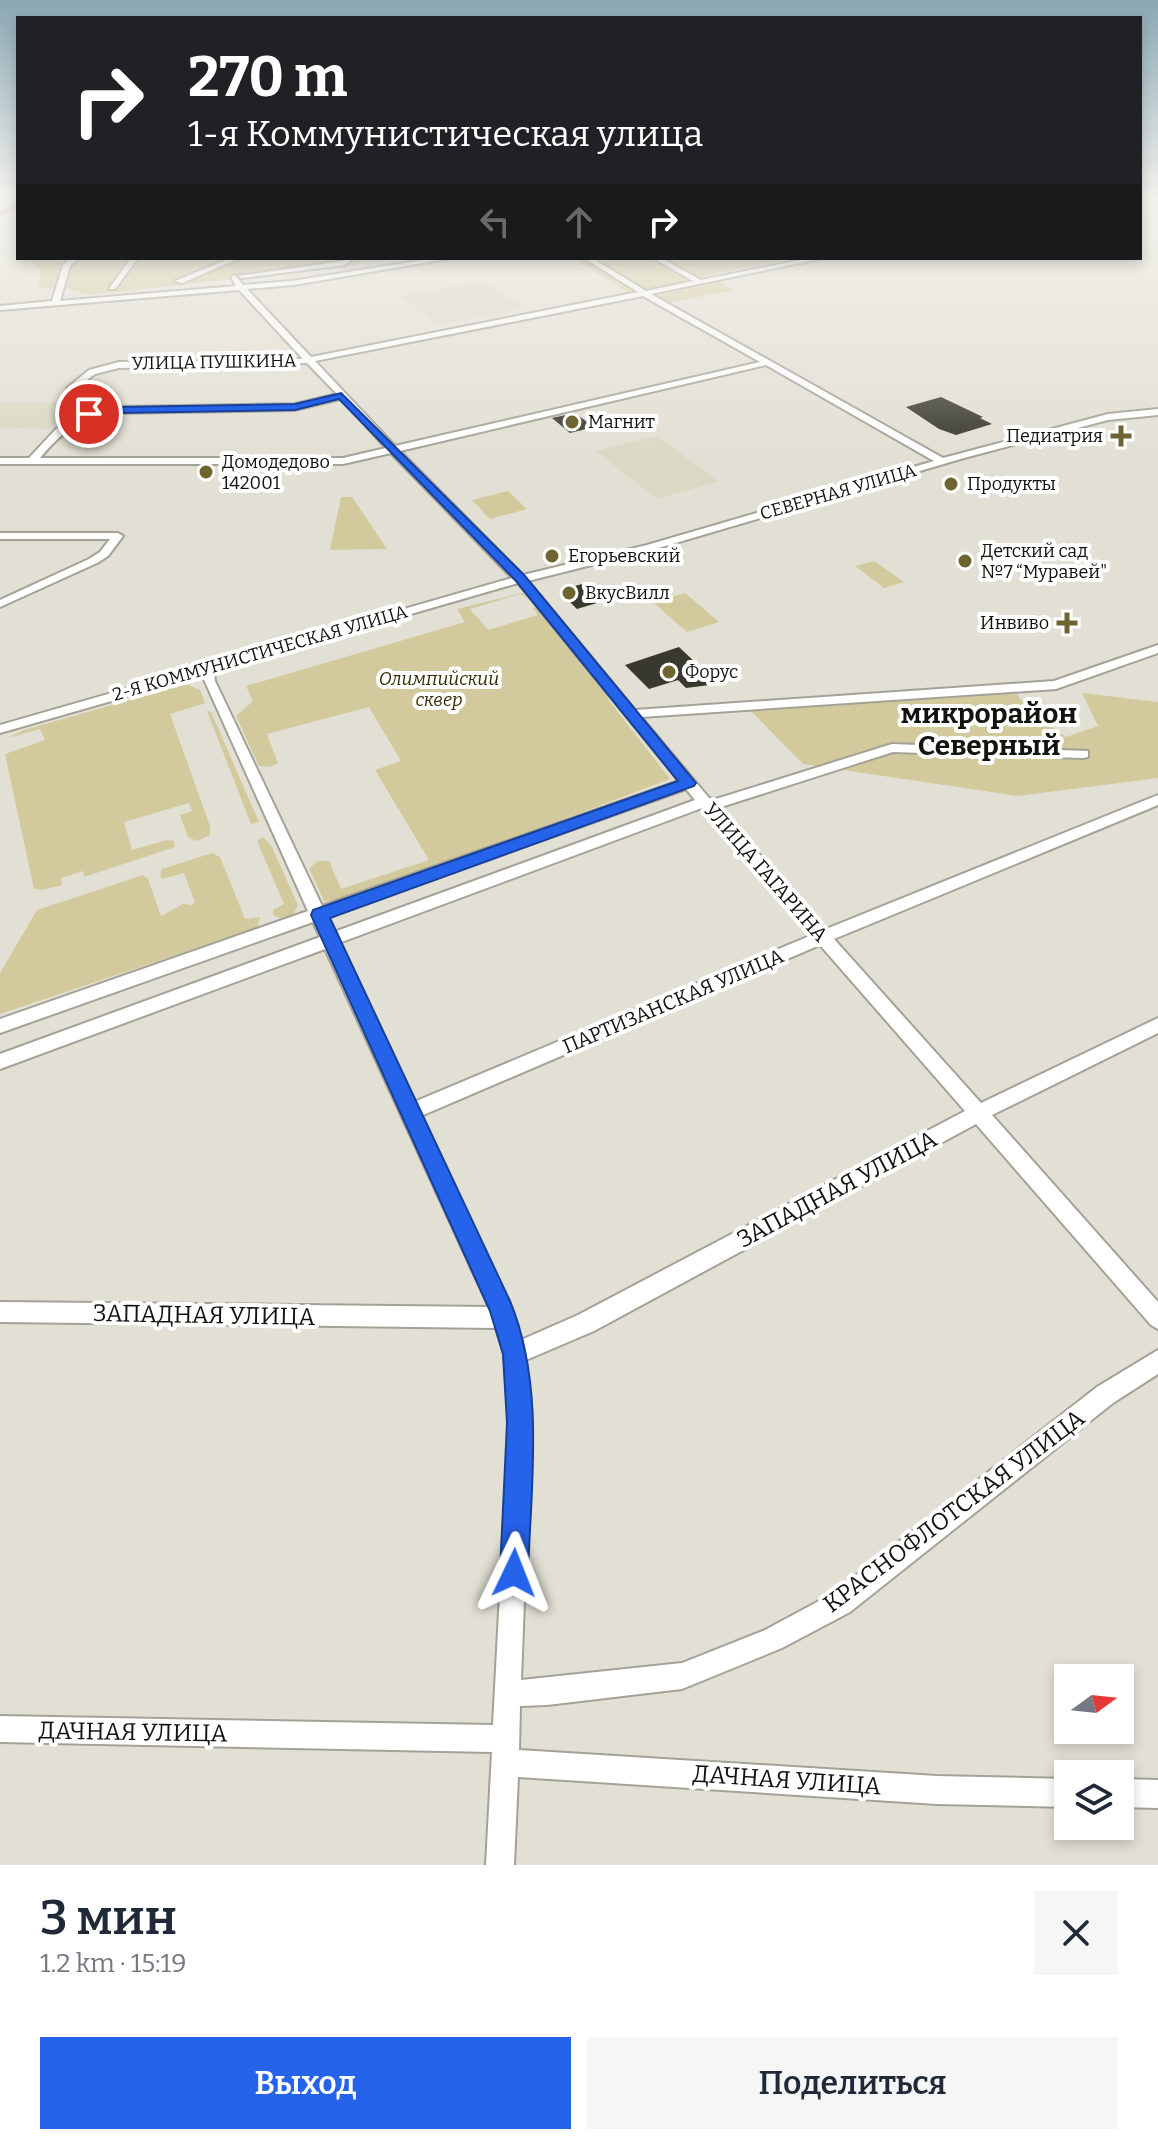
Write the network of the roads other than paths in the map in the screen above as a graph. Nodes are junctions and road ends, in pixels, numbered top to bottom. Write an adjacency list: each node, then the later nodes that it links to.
1 (62, 283): 10 (street)
2 (115, 283): 7 (street)
3 (239, 283): 8 (street, УЛИЦА ГАГАРИНА)
4 (294, 283): 8 (street)
5 (628, 283): 9 (street)
6 (689, 283): 9 (street, УЛИЦА ПУШКИНА)
7 (126, 286)
8 (244, 290): 10 (street); 12 (street, УЛИЦА ГАГАРИНА)
9 (644, 293): 12 (street, УЛИЦА ПУШКИНА); 13 (street)
10 (56, 302): 11 (street)
11 (0, 308)
12 (308, 360): 14 (street, УЛИЦА ГАГАРИНА); 16 (street, УЛИЦА ПУШКИНА)
13 (766, 363): 17 (street); 20 (street)
14 (341, 396): 16 (street); 17 (street, УЛИЦА ГАГАРИНА)
15 (1158, 412): 20 (street, СЕВЕРНАЯ УЛИЦА)
16 (89, 414): 19 (street)
17 (393, 450): 19 (street); 22 (street, УЛИЦА ГАГАРИНА)
18 (0, 461): 19 (street)
19 (31, 462)
20 (943, 462): 22 (street, СЕВЕРНАЯ УЛИЦА)
21 (0, 536): 23 (street)
22 (520, 579): 25 (street, 2-Я КОММУНИСТИЧЕСКАЯ УЛИЦА); 26 (street, УЛИЦА ГАГАРИНА)
23 (0, 604)
24 (1158, 649): 26 (street)
25 (207, 669): 27 (street, 2-Я КОММУНИСТИЧЕСКАЯ УЛИЦА); 32 (street)
26 (632, 714): 29 (street, УЛИЦА ГАГАРИНА)
27 (0, 729)
28 (1083, 754): 31 (street)
29 (688, 783): 31 (street, УЛИЦА ГАГАРИНА); 32 (street)
30 (1158, 800): 33 (street, ПАРТИЗАНСКАЯ УЛИЦА)
31 (705, 802): 33 (street, УЛИЦА ГАГАРИНА); 34 (street)
32 (320, 915): 34 (street); 36 (street)
33 (823, 937): 38 (street, ПАРТИЗАНСКАЯ УЛИЦА); 39 (street, УЛИЦА ГАГАРИНА)
34 (331, 939): 37 (street); 38 (street)
35 (1158, 1025): 39 (street, ЗАПАДНАЯ УЛИЦА)
36 (0, 1026)
37 (0, 1062)
38 (411, 1112): 41 (street)
39 (978, 1113): 42 (street, УЛИЦА ГАГАРИНА); 43 (street, ЗАПАДНАЯ УЛИЦА)
40 (0, 1312): 41 (street, ЗАПАДНАЯ УЛИЦА)
41 (505, 1318): 43 (street)
42 (1158, 1318)
43 (515, 1354): 45 (street)
44 (1158, 1361): 45 (street, КРАСНОФЛОТСКАЯ УЛИЦА)
45 (509, 1693): 47 (street)
46 (0, 1729): 47 (street, ДАЧНАЯ УЛИЦА)
47 (506, 1751): 48 (street, ДАЧНАЯ УЛИЦА); 51 (street)
48 (1054, 1793)
49 (1134, 1793): 50 (street)
50 (1158, 1794)
51 (500, 1865)

